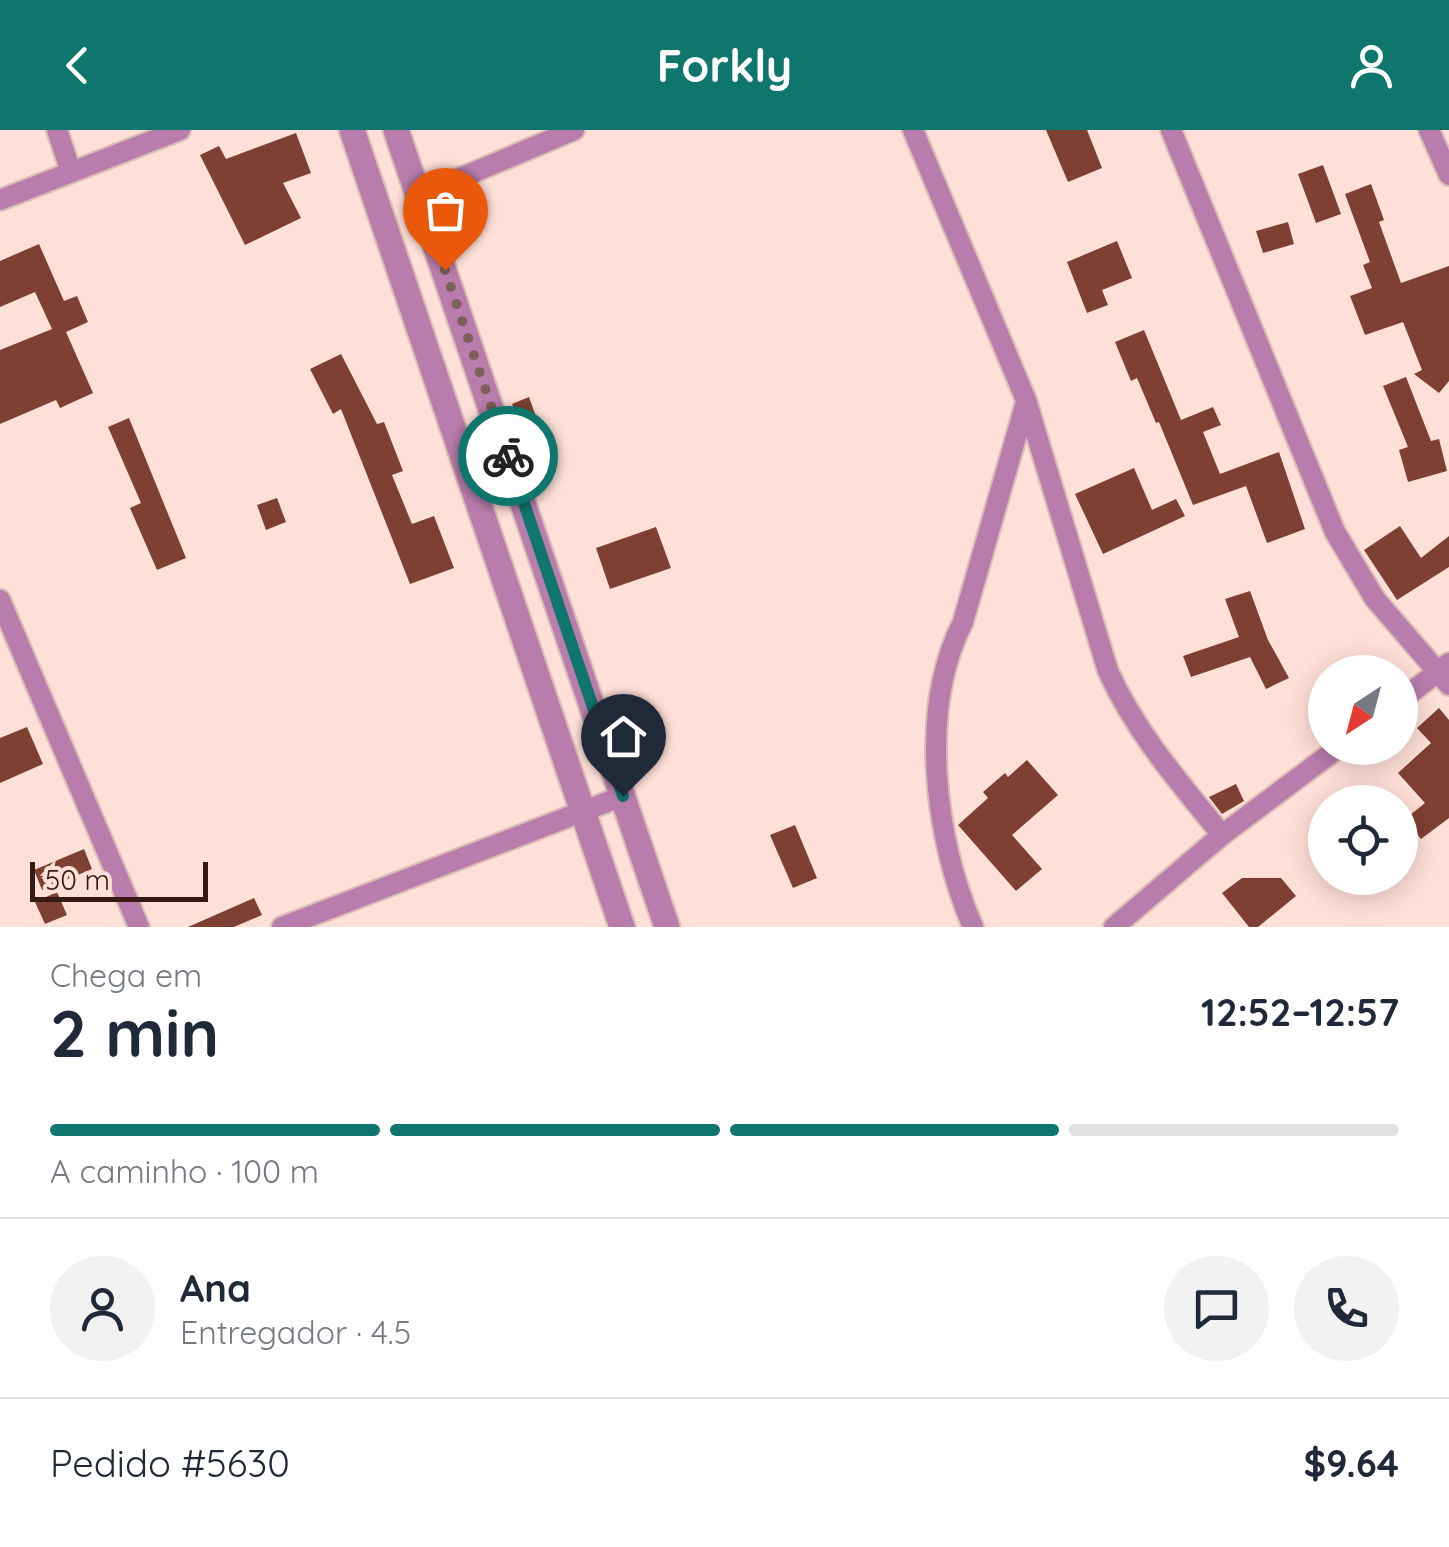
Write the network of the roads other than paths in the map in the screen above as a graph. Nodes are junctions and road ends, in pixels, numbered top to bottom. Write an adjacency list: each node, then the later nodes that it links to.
1 (57, 130): 9 (street)
2 (180, 130): 9 (street)
3 (352, 130): 19 (street)
4 (396, 130): 11 (street)
5 (574, 130): 11 (street)
6 (914, 130): 13 (street)
7 (1171, 130): 15 (street)
8 (1428, 130): 10 (street)
9 (71, 172): 12 (street)
10 (1449, 176)
11 (420, 195): 18 (street)
12 (0, 200)
13 (1026, 400): 20 (street); 26 (street)
14 (0, 600): 22 (street)
15 (1445, 674): 16 (street)
16 (1418, 690)
17 (1315, 765): 20 (street)
18 (623, 796): 19 (street); 25 (street)
19 (583, 814): 21 (street); 24 (street)
20 (1222, 835): 27 (street)
21 (323, 919): 23 (street)
22 (139, 927)
23 (282, 927)
24 (622, 927)
25 (667, 927)
26 (973, 927)
27 (1114, 927)

